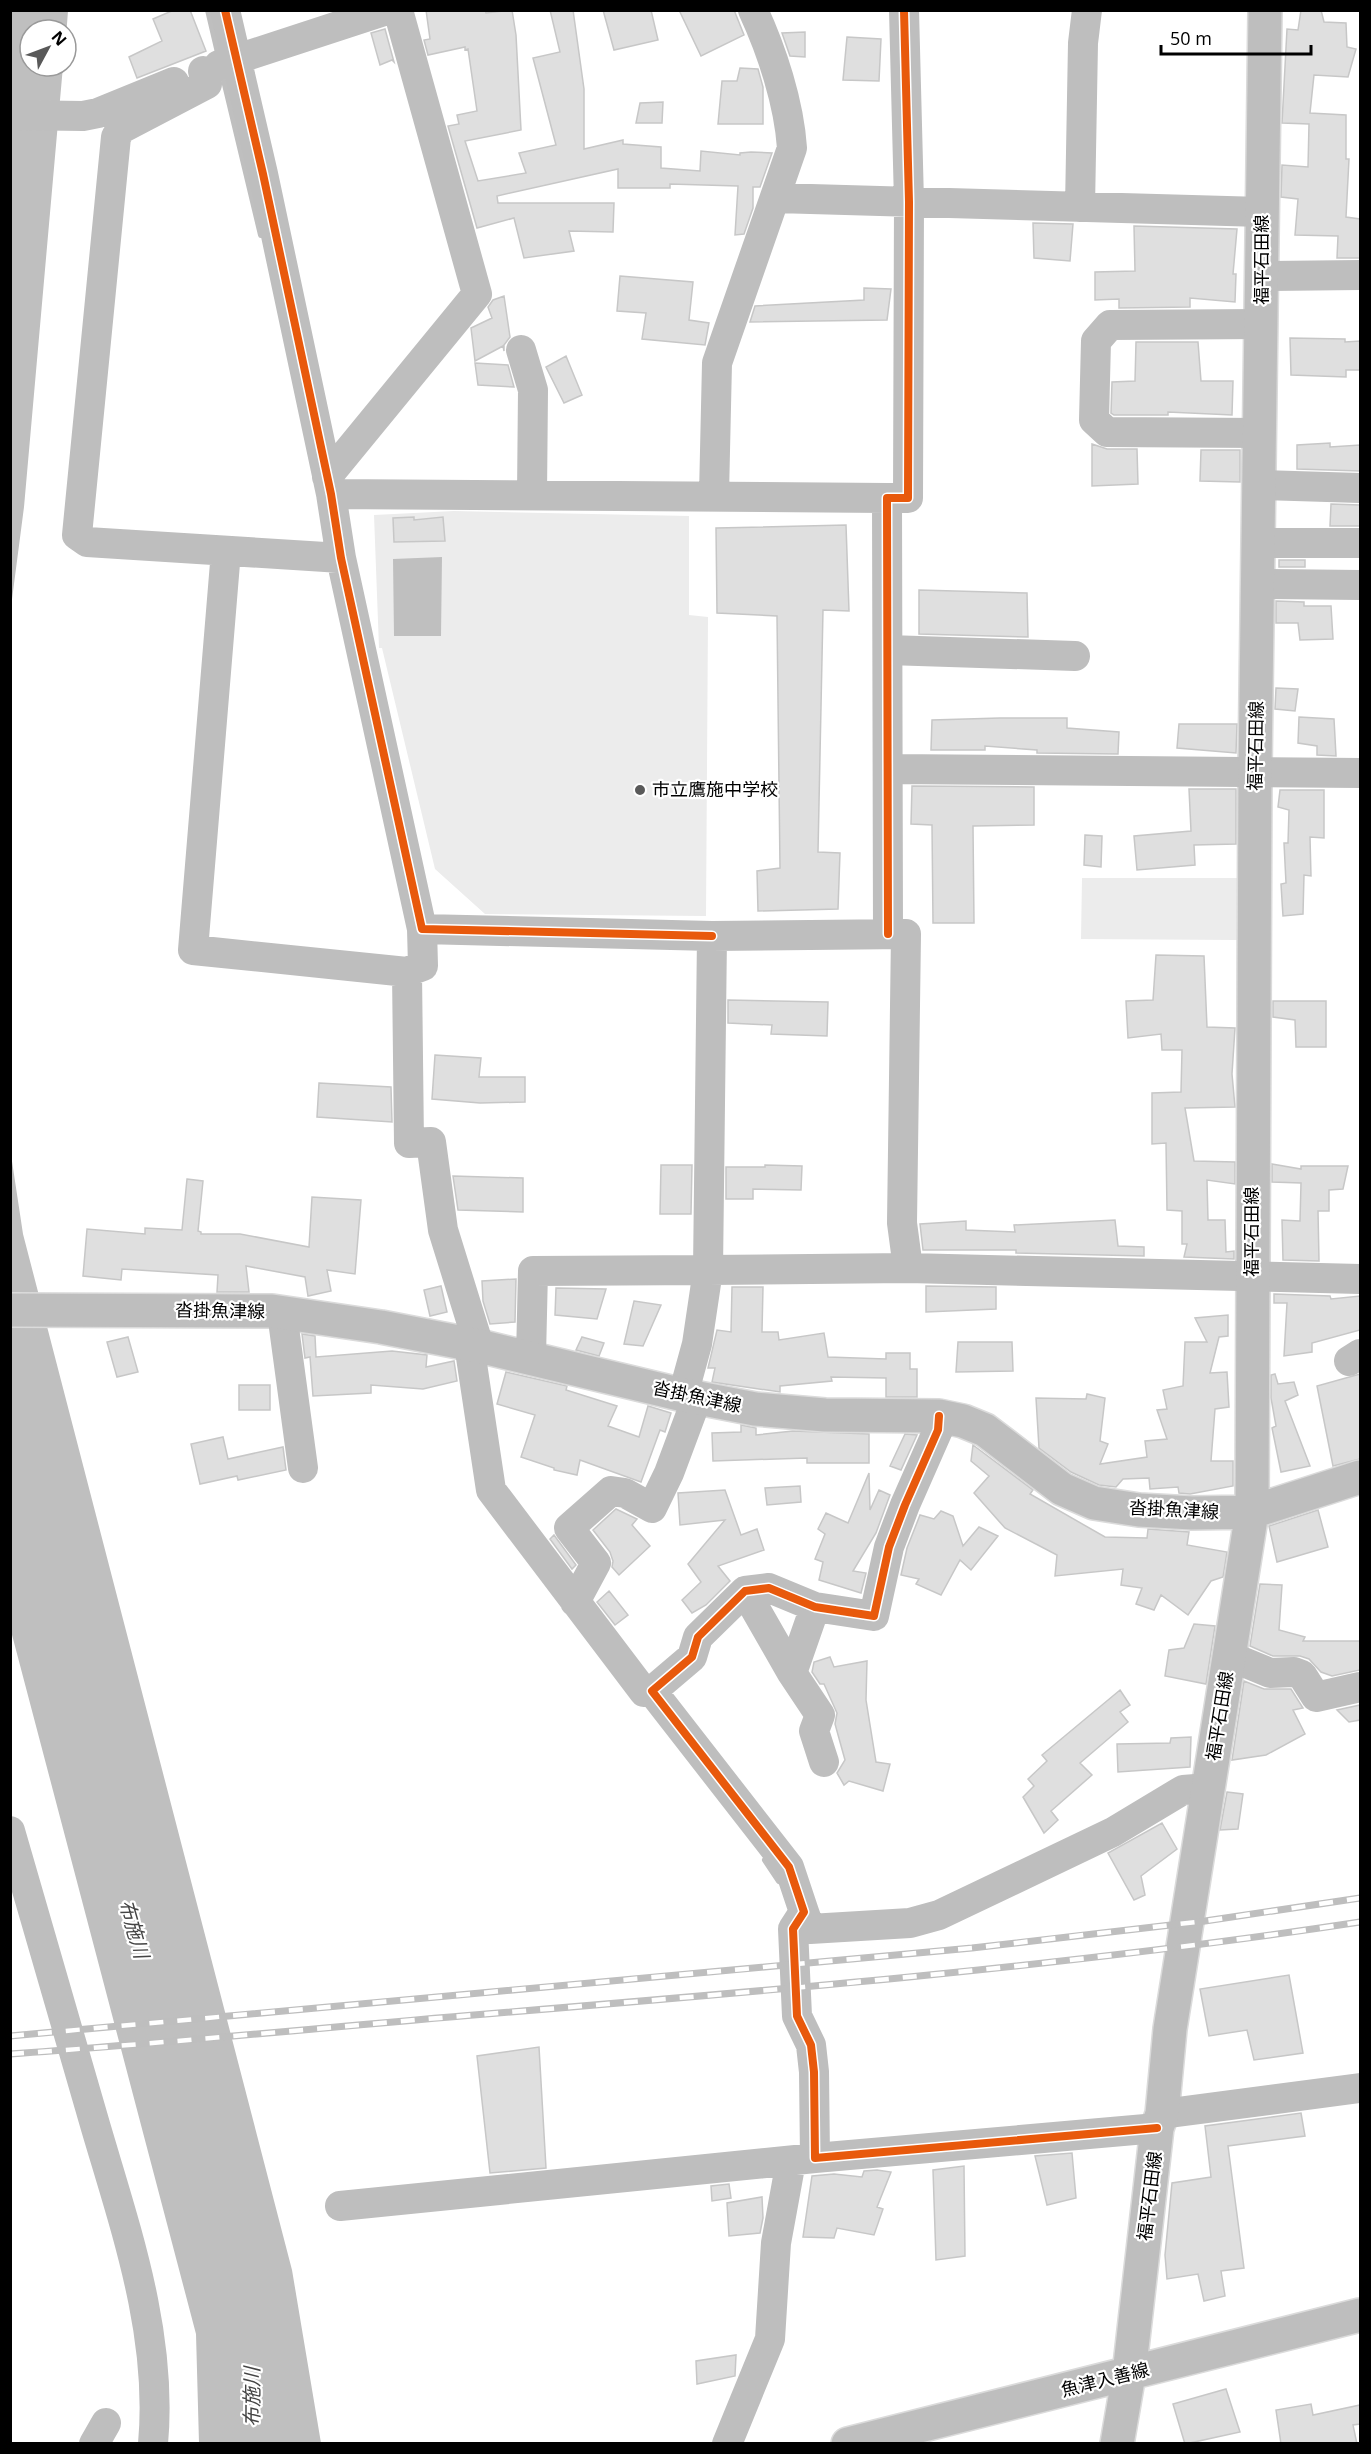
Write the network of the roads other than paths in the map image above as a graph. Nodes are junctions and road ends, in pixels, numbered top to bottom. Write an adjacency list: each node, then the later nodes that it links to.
1 (225, 10): 8 (street)
2 (387, 10): 8 (street)
3 (398, 10): 20 (street)
4 (753, 10): 11 (street)
5 (904, 10): 12 (street)
6 (1087, 10): 13 (street)
7 (1265, 10): 14 (main road, 福平石田線)
8 (236, 58): 9 (street); 20 (street)
9 (203, 71): 10 (street); 28 (street)
10 (10, 115)
11 (776, 198): 12 (street); 24 (street)
12 (909, 202): 13 (street); 25 (street)
13 (1080, 207): 14 (street)
14 (1262, 212): 16 (main road, 福平石田線)
15 (1360, 275): 16 (street)
16 (1262, 276): 17 (main road, 福平石田線)
17 (1261, 324): 19 (main road, 福平石田線); 19 (street)
18 (521, 350): 23 (street)
19 (1260, 433): 21 (main road, 福平石田線)
20 (329, 485): 23 (street); 29 (street)
21 (1260, 485): 22 (street); 26 (main road, 福平石田線)
22 (1360, 488)
23 (532, 495): 24 (street)
24 (714, 495): 25 (street)
25 (887, 498): 32 (street)
26 (1259, 543): 27 (street); 30 (main road, 福平石田線)
27 (1360, 543)
28 (226, 551): 29 (street); 40 (street)
29 (342, 558): 37 (street)
30 (1258, 584): 31 (street); 35 (main road, 福平石田線)
31 (1360, 585)
32 (888, 650): 33 (street); 34 (street)
33 (1075, 656)
34 (889, 769): 35 (street); 38 (street)
35 (1255, 771): 36 (street); 43 (main road, 福平石田線)
36 (1360, 773)
37 (422, 929): 39 (street); 40 (street)
38 (888, 934): 39 (street); 41 (street)
39 (712, 936): 42 (street)
40 (407, 972): 47 (street)
41 (908, 1268): 42 (street); 43 (street)
42 (708, 1270): 48 (street); 49 (street)
43 (1252, 1278): 44 (street); 53 (main road, 福平石田線)
44 (1360, 1279)
45 (10, 1310): 46 (main road, 沓掛魚津線)
46 (282, 1313): 47 (main road, 沓掛魚津線); 51 (street)
47 (474, 1345): 48 (main road, 沓掛魚津線); 55 (street)
48 (531, 1358): 49 (main road, 沓掛魚津線)
49 (690, 1397): 50 (main road, 沓掛魚津線); 55 (street)
50 (939, 1416): 53 (main road, 沓掛魚津線); 56 (street)
51 (303, 1468)
52 (1360, 1477): 53 (main road, 沓掛魚津線)
53 (1252, 1512): 57 (main road, 福平石田線)
54 (745, 1592): 56 (street); 58 (street); 60 (street)
55 (575, 1602): 60 (street)
56 (815, 1607): 58 (street)
57 (1229, 1656): 59 (street); 62 (main road, 福平石田線)
58 (792, 1673): 61 (street)
59 (1360, 1687)
60 (652, 1691): 64 (street)
61 (824, 1762)
62 (1208, 1788): 64 (street); 66 (main road, 福平石田線)
63 (10, 1831): 71 (street)
64 (804, 1912): 67 (street)
65 (1360, 2088): 66 (street)
66 (1160, 2121): 67 (street); 70 (main road, 福平石田線)
67 (803, 2160): 68 (street); 72 (street)
68 (340, 2206)
69 (1360, 2314): 70 (main road, 魚津入善線)
70 (1129, 2374): 73 (main road, 魚津入善線); 74 (main road, 福平石田線)
71 (153, 2444)
72 (727, 2444)
73 (848, 2444)
74 (1117, 2444)

